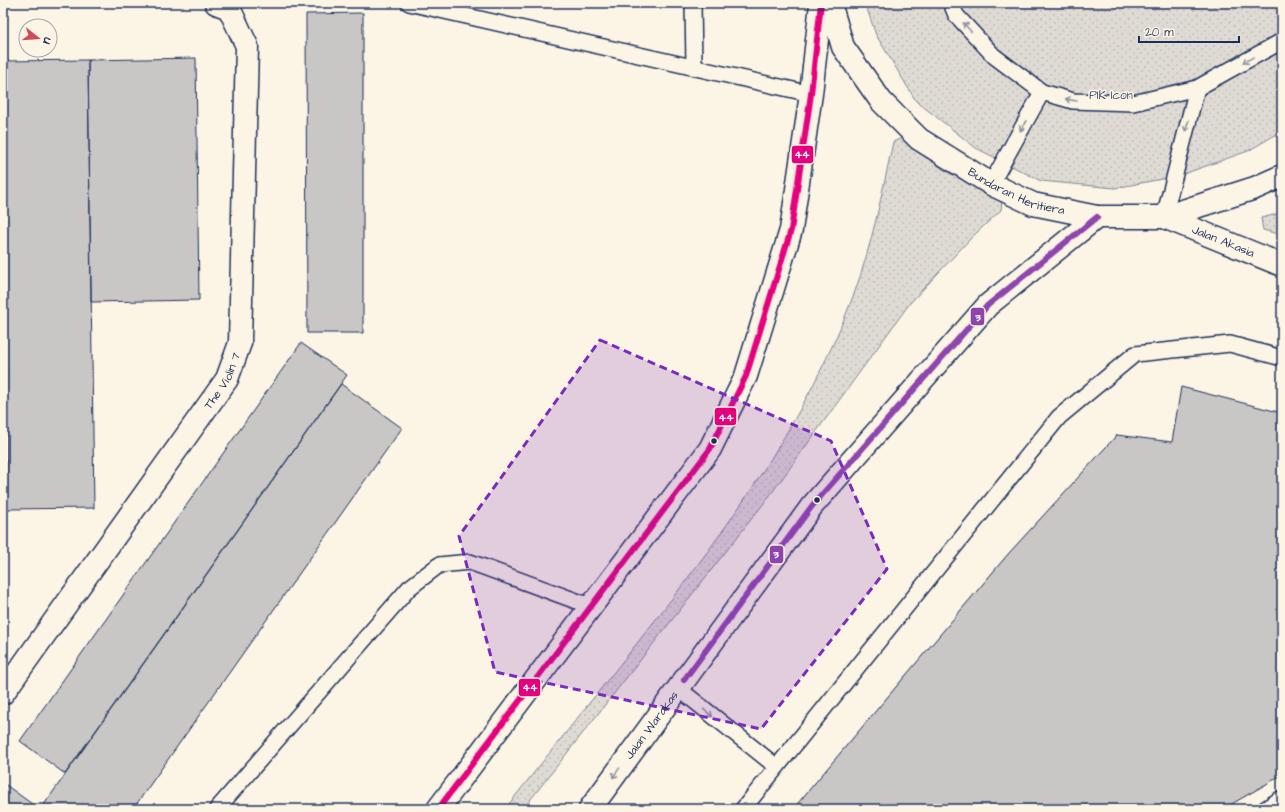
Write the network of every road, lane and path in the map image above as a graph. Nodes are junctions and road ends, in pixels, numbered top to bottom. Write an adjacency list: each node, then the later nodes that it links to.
1 (409, 3): 8 (lane)
2 (693, 3): 8 (lane)
3 (821, 3): 11 (street)
4 (830, 3): 13 (street, Bundaran Heritiera)
5 (951, 3): 10 (lane, one-way to 5)
6 (223, 6): 20 (street, The Violin 7)
7 (1282, 41): 9 (lane, one-way to 9)
8 (694, 68): 11 (lane)
9 (1197, 88): 10 (lane, one-way to 10); 15 (lane, one-way to 15)
10 (1042, 92): 13 (lane, one-way to 13)
11 (811, 94): 18 (street)
12 (1282, 176): 15 (street, Bundaran Heritiera)
13 (991, 184): 14 (street, Bundaran Heritiera)
14 (1097, 217): 15 (street, Bundaran Heritiera); 19 (street, Jalan Warakas)
15 (1164, 217): 16 (street, Jalan Akasia)
16 (1282, 265)
17 (1282, 358): 21 (lane)
18 (590, 606): 23 (lane); 24 (street)
19 (678, 688): 21 (lane, one-way to 21); 25 (street, Jalan Warakas, one-way to 25)
20 (3, 693)
21 (777, 767): 26 (lane)
22 (1282, 798): 27 (lane)
23 (217, 809)
24 (438, 809)
25 (590, 809)
26 (743, 809)
27 (1264, 809)

